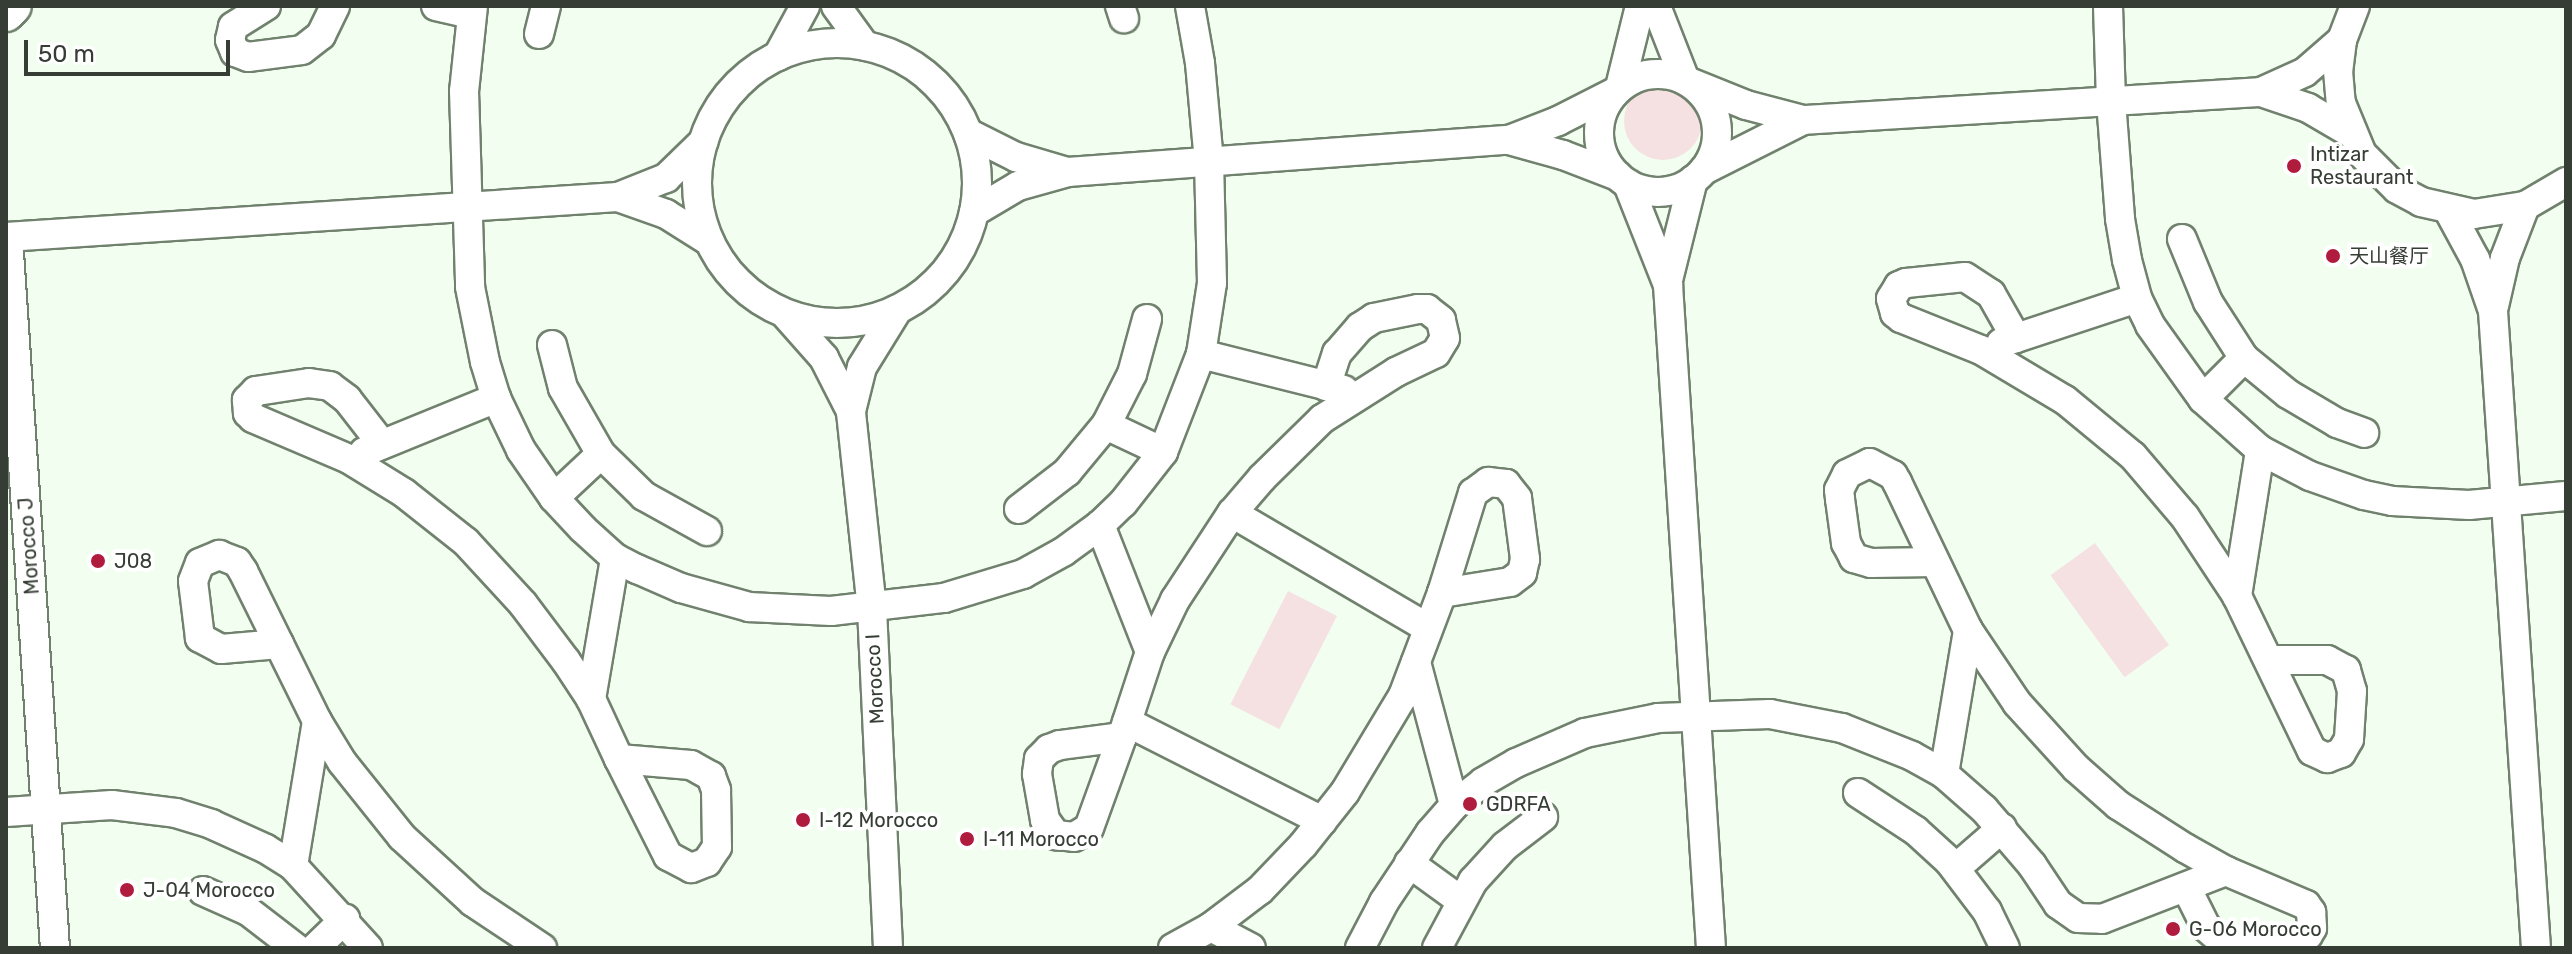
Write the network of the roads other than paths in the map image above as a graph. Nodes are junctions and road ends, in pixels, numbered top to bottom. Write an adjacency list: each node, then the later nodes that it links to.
1 (12, 6): 14 (street)
2 (266, 6): 3 (street)
3 (335, 6)
4 (436, 6): 13 (street)
5 (546, 6): 15 (street)
6 (805, 6): 18 (street)
7 (836, 6): 17 (street)
8 (1190, 6): 28 (street)
9 (1640, 6): 20 (street)
10 (1656, 6): 19 (street)
11 (2108, 6): 22 (street)
12 (2355, 6): 16 (street)
13 (472, 10): 35 (street)
14 (6, 12)
15 (539, 34)
16 (2342, 40): 21 (street); 25 (street)
17 (865, 46): 18 (street); 24 (street)
18 (778, 56): 27 (street)
19 (1687, 81): 20 (street); 23 (street); 30 (street)
20 (1618, 90): 26 (street); 31 (street)
21 (2261, 92): 22 (street); 25 (street)
22 (2111, 101): 23 (street); 42 (street)
23 (1803, 120): 30 (street)
24 (968, 133): 29 (street); 37 (street)
25 (2351, 133): 36 (street)
26 (1509, 140): 28 (street); 31 (street)
27 (704, 142): 33 (street); 40 (street)
28 (1209, 162): 29 (street); 50 (street)
29 (1068, 172): 37 (street)
30 (1699, 175): 31 (street); 41 (street)
31 (1623, 180): 41 (street)
32 (2566, 182): 34 (street)
33 (618, 197): 35 (street); 40 (street)
34 (2525, 206): 36 (street); 44 (street)
35 (467, 208): 38 (street); 54 (street)
36 (2449, 211): 44 (street)
37 (974, 212): 43 (street)
38 (7, 237): 89 (street, Morocco J)
39 (2182, 239): 51 (street)
40 (709, 241): 45 (street)
41 (1668, 285): 83 (street)
42 (2137, 298): 47 (street); 55 (street)
43 (898, 309): 45 (street); 56 (street, Morocco I)
44 (2493, 311): 66 (street)
45 (784, 313): 56 (street, Morocco I)
46 (1147, 319): 57 (street)
47 (2016, 338): 49 (street); 49 (street)
48 (552, 345): 62 (street)
49 (1981, 350): 74 (street)
50 (1201, 354): 52 (street); 61 (street)
51 (2244, 358): 55 (street); 58 (street)
52 (1326, 386): 53 (street); 53 (street)
53 (1357, 394): 68 (street)
54 (496, 398): 59 (street); 65 (street)
55 (2203, 399): 60 (street)
56 (851, 411): 75 (street, Morocco I)
57 (1106, 425): 61 (street); 67 (street)
58 (2364, 433)
59 (382, 444): 63 (street); 63 (street)
60 (2260, 450): 66 (street); 74 (street)
61 (1163, 452): 69 (street)
62 (601, 454): 65 (street); 70 (street)
63 (349, 459): 82 (street)
64 (2566, 496): 66 (street)
65 (554, 498): 71 (street)
66 (2506, 503): 114 (street)
67 (1019, 509)
68 (1232, 513): 76 (street); 79 (street)
69 (1100, 525): 75 (street); 79 (street)
70 (707, 531)
71 (615, 558): 75 (street); 82 (street)
72 (1935, 562): 77 (street)
73 (1442, 593): 76 (street)
74 (2237, 596): 80 (street)
75 (872, 609): 108 (street, Morocco I)
76 (1428, 628): 81 (street)
77 (1968, 630): 86 (street); 97 (street)
78 (279, 644): 84 (street)
79 (1150, 652): 92 (street)
80 (2269, 660)
81 (1416, 662): 88 (street); 92 (street)
82 (591, 699): 85 (street)
83 (1696, 716): 86 (street); 88 (street); 112 (street)
84 (317, 721): 95 (street); 107 (street)
85 (619, 759)
86 (1944, 774): 93 (street)
87 (1858, 793): 96 (street)
88 (1454, 805): 94 (street)
89 (48, 808): 90 (street); 95 (street); 103 (street, Morocco J)
90 (6, 812)
91 (1543, 817): 100 (street)
92 (1322, 821): 102 (street)
93 (2002, 828): 96 (street); 98 (street)
94 (1409, 863): 100 (street); 110 (street)
95 (293, 866): 101 (street)
96 (1956, 868): 113 (street)
97 (2226, 871): 98 (street); 98 (street)
98 (2186, 887)
99 (203, 891): 104 (street)
100 (1460, 900): 111 (street)
101 (345, 919): 105 (street); 106 (street)
102 (1232, 941): 109 (street)
103 (55, 948)
104 (296, 948)
105 (315, 948)
106 (368, 948)
107 (542, 948)
108 (888, 948)
109 (1173, 948)
110 (1360, 948)
111 (1437, 948)
112 (1711, 948)
113 (2005, 948)
114 (2536, 948)

